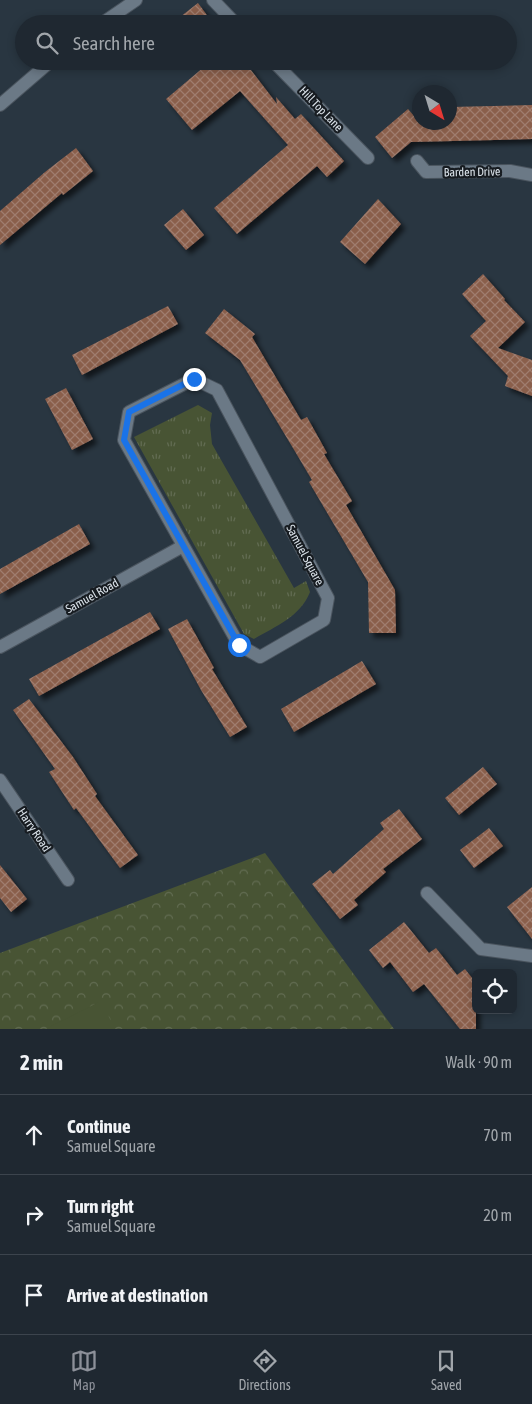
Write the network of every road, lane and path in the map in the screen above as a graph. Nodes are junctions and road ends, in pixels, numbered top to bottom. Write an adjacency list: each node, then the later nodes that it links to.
1 (136, 0): 3 (street)
2 (213, 0): 4 (street)
3 (114, 15)
4 (227, 15)
5 (41, 70): 7 (street)
6 (282, 70): 8 (street, Hill Top Lane)
7 (0, 105)
8 (368, 158)
9 (417, 161): 10 (street, Barden Drive)
10 (532, 175)
11 (183, 546): 11 (street, Samuel Square); 12 (street, Samuel Road)
12 (0, 647)
13 (0, 780): 14 (street, Harry Road)
14 (68, 880)
15 (427, 893): 16 (street)
16 (532, 956)

